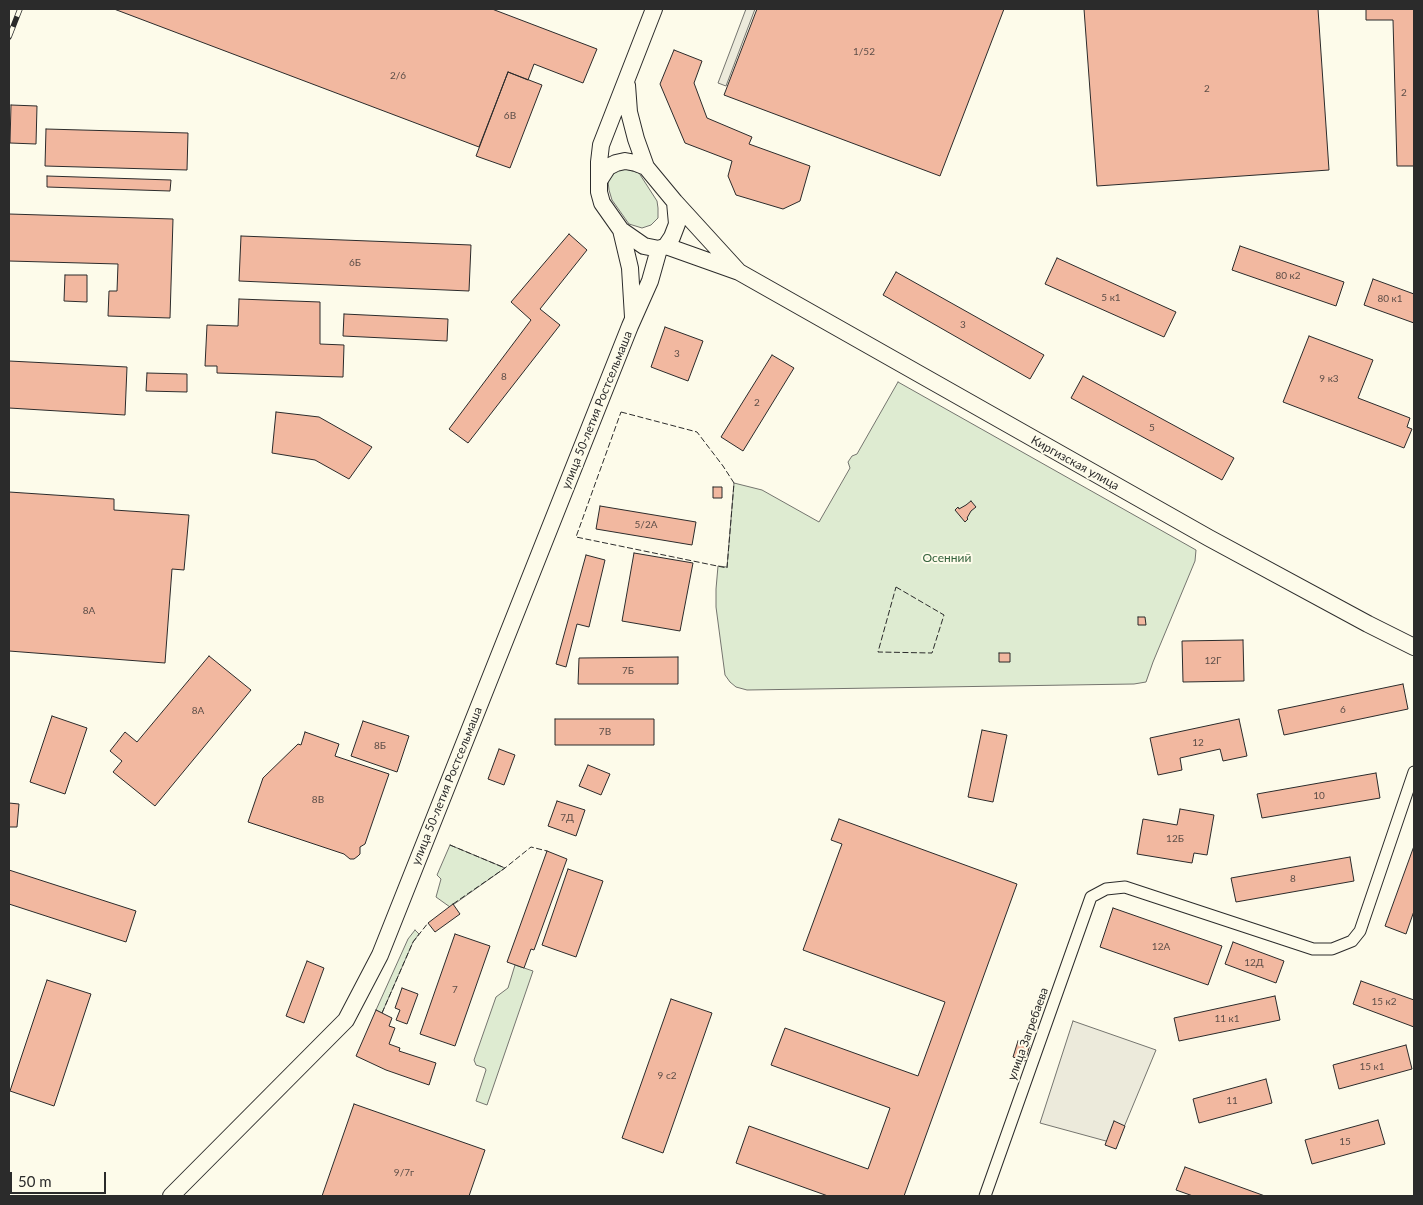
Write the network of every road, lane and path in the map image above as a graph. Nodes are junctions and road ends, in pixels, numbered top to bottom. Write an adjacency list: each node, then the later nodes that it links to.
1 (654, 9): 2 (main road)
2 (626, 80): 3 (main road); 4 (main road)
3 (646, 167): 4 (main road); 5 (main road)
4 (599, 181): 6 (main road)
5 (675, 202): 7 (main road); 8 (main road)
6 (620, 230): 7 (main road); 9 (main road)
7 (662, 248): 8 (main road); 9 (main road, улица 50-летия Ростсельмаша)
8 (739, 272): 10 (main road, Киргизская улица)
9 (634, 318): 12 (main road, улица 50-летия Ростсельмаша)
10 (1414, 647)
11 (1414, 772): 13 (street, улица Загребаева)
12 (171, 1196)
13 (985, 1196)

